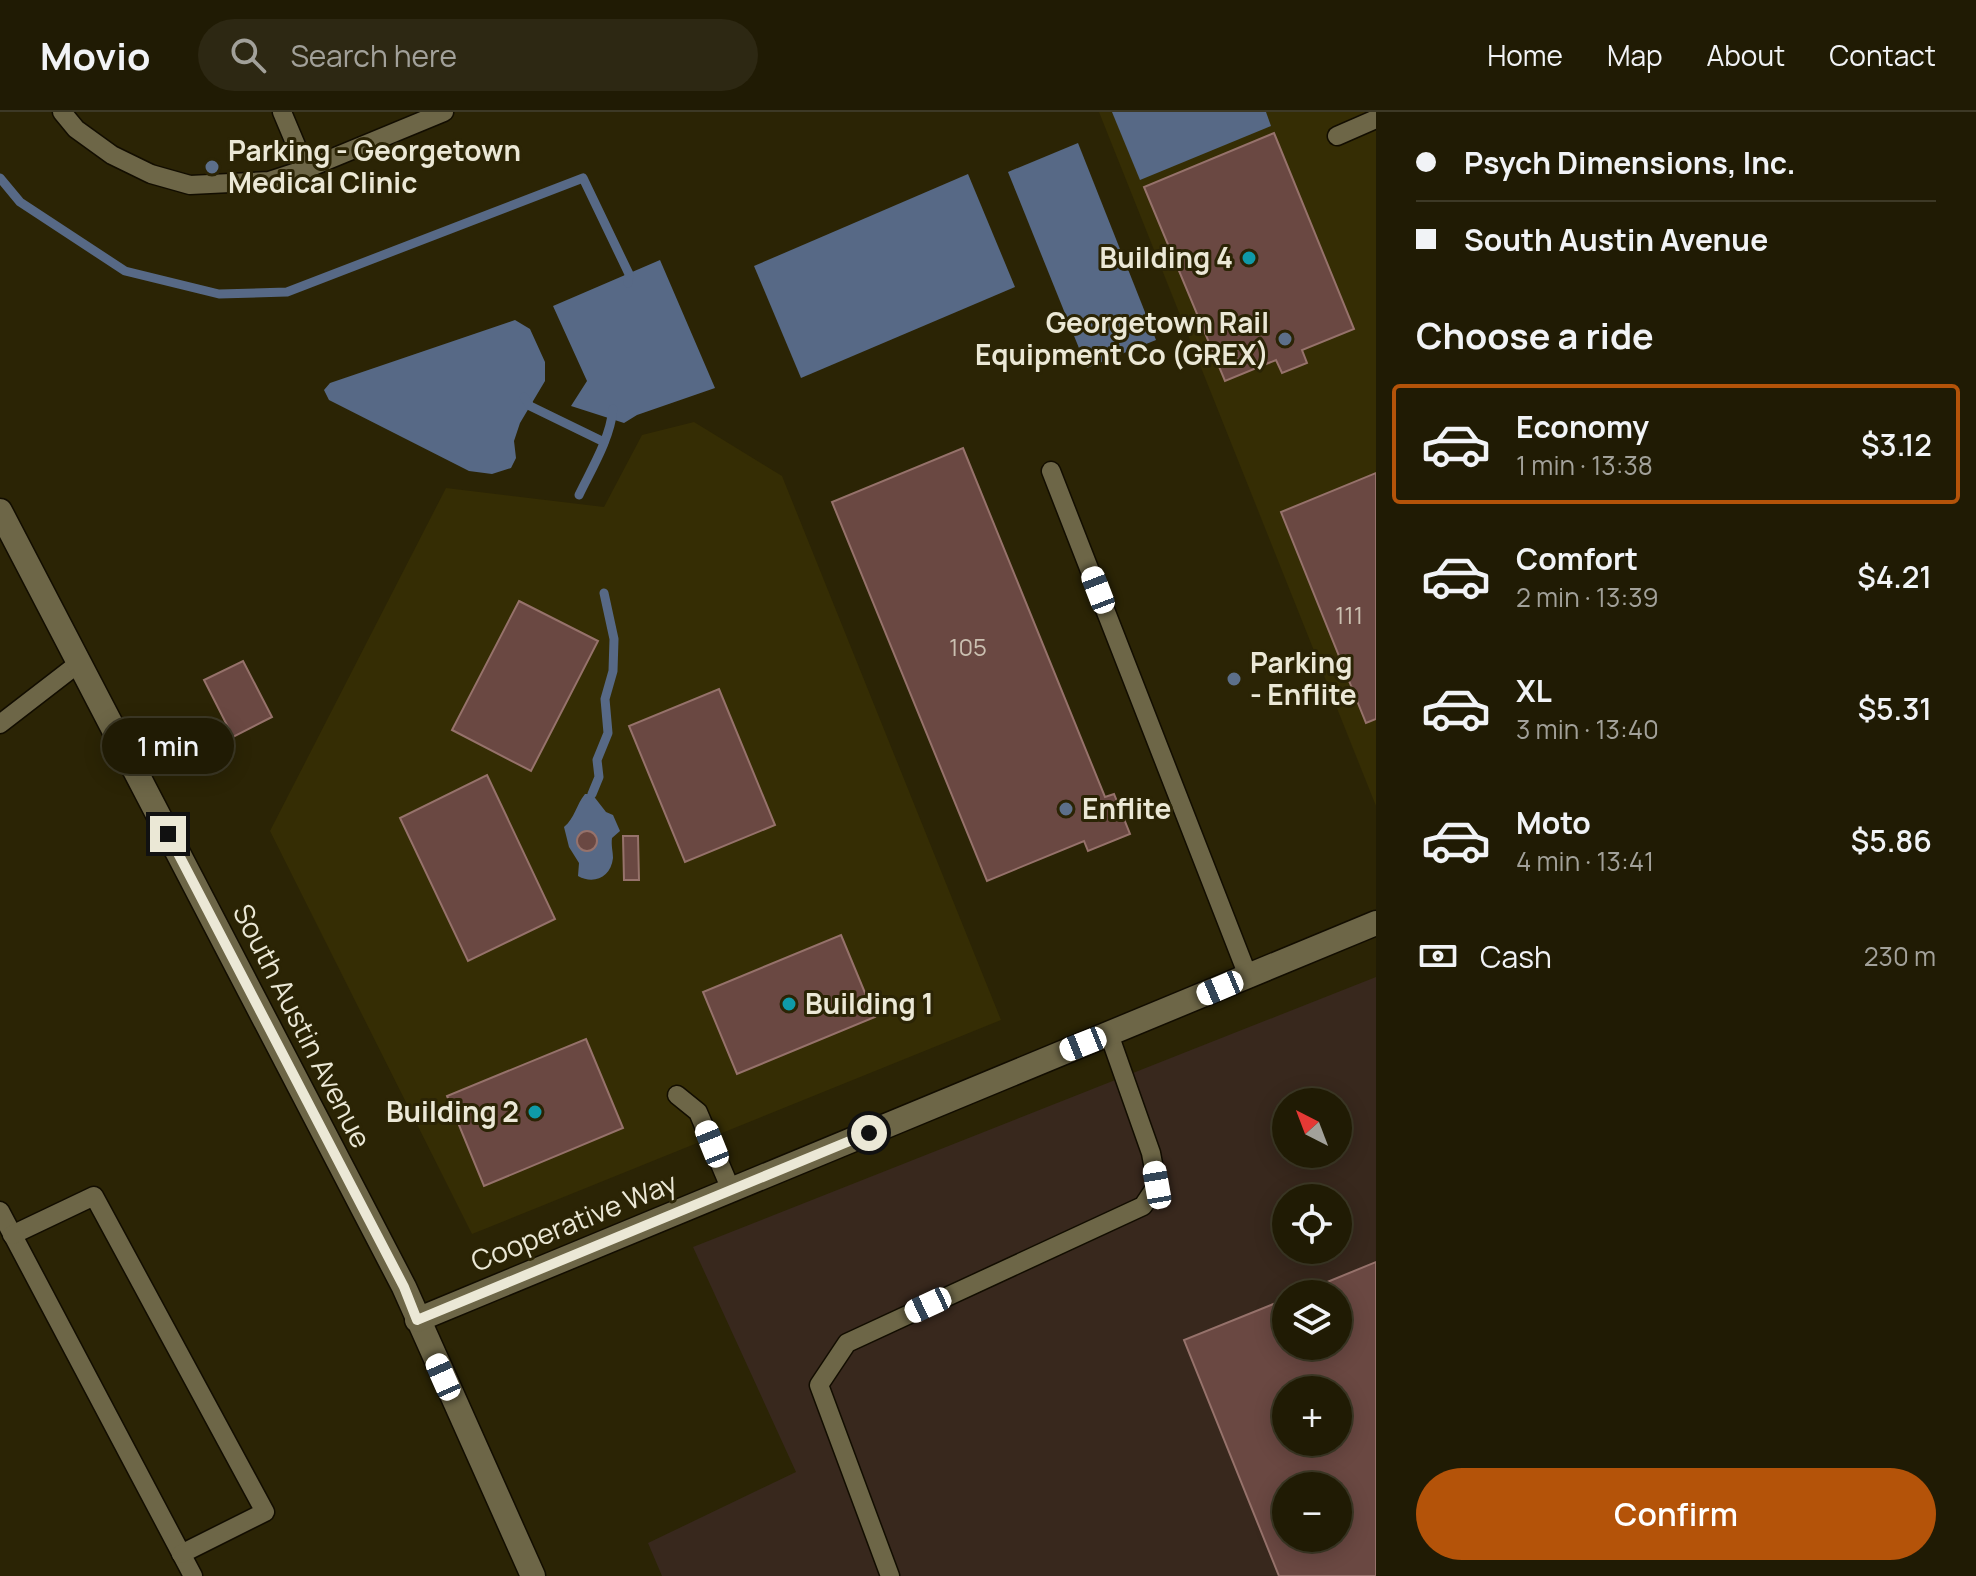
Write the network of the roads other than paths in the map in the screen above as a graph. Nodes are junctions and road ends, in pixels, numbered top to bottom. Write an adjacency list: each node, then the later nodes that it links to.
1 (62, 112): 6 (lane)
2 (282, 112): 6 (lane)
3 (444, 112): 6 (lane)
4 (1376, 119): 5 (lane)
5 (1337, 136)
6 (306, 169)
7 (1051, 471): 12 (lane)
8 (0, 511): 9 (main road, South Austin Avenue)
9 (79, 663): 10 (lane); 18 (main road, South Austin Avenue)
10 (0, 724)
11 (1376, 923): 12 (main road, Cooperative Way)
12 (1248, 976): 13 (main road, Cooperative Way)
13 (1109, 1034): 15 (main road, Cooperative Way); 22 (lane)
14 (677, 1095): 15 (lane)
15 (731, 1190): 18 (main road, Cooperative Way)
16 (0, 1211): 17 (lane)
17 (12, 1235): 19 (lane); 19 (lane)
18 (417, 1320): 21 (main road, South Austin Avenue)
19 (181, 1554): 20 (lane)
20 (193, 1576)
21 (533, 1576)
22 (890, 1576)

